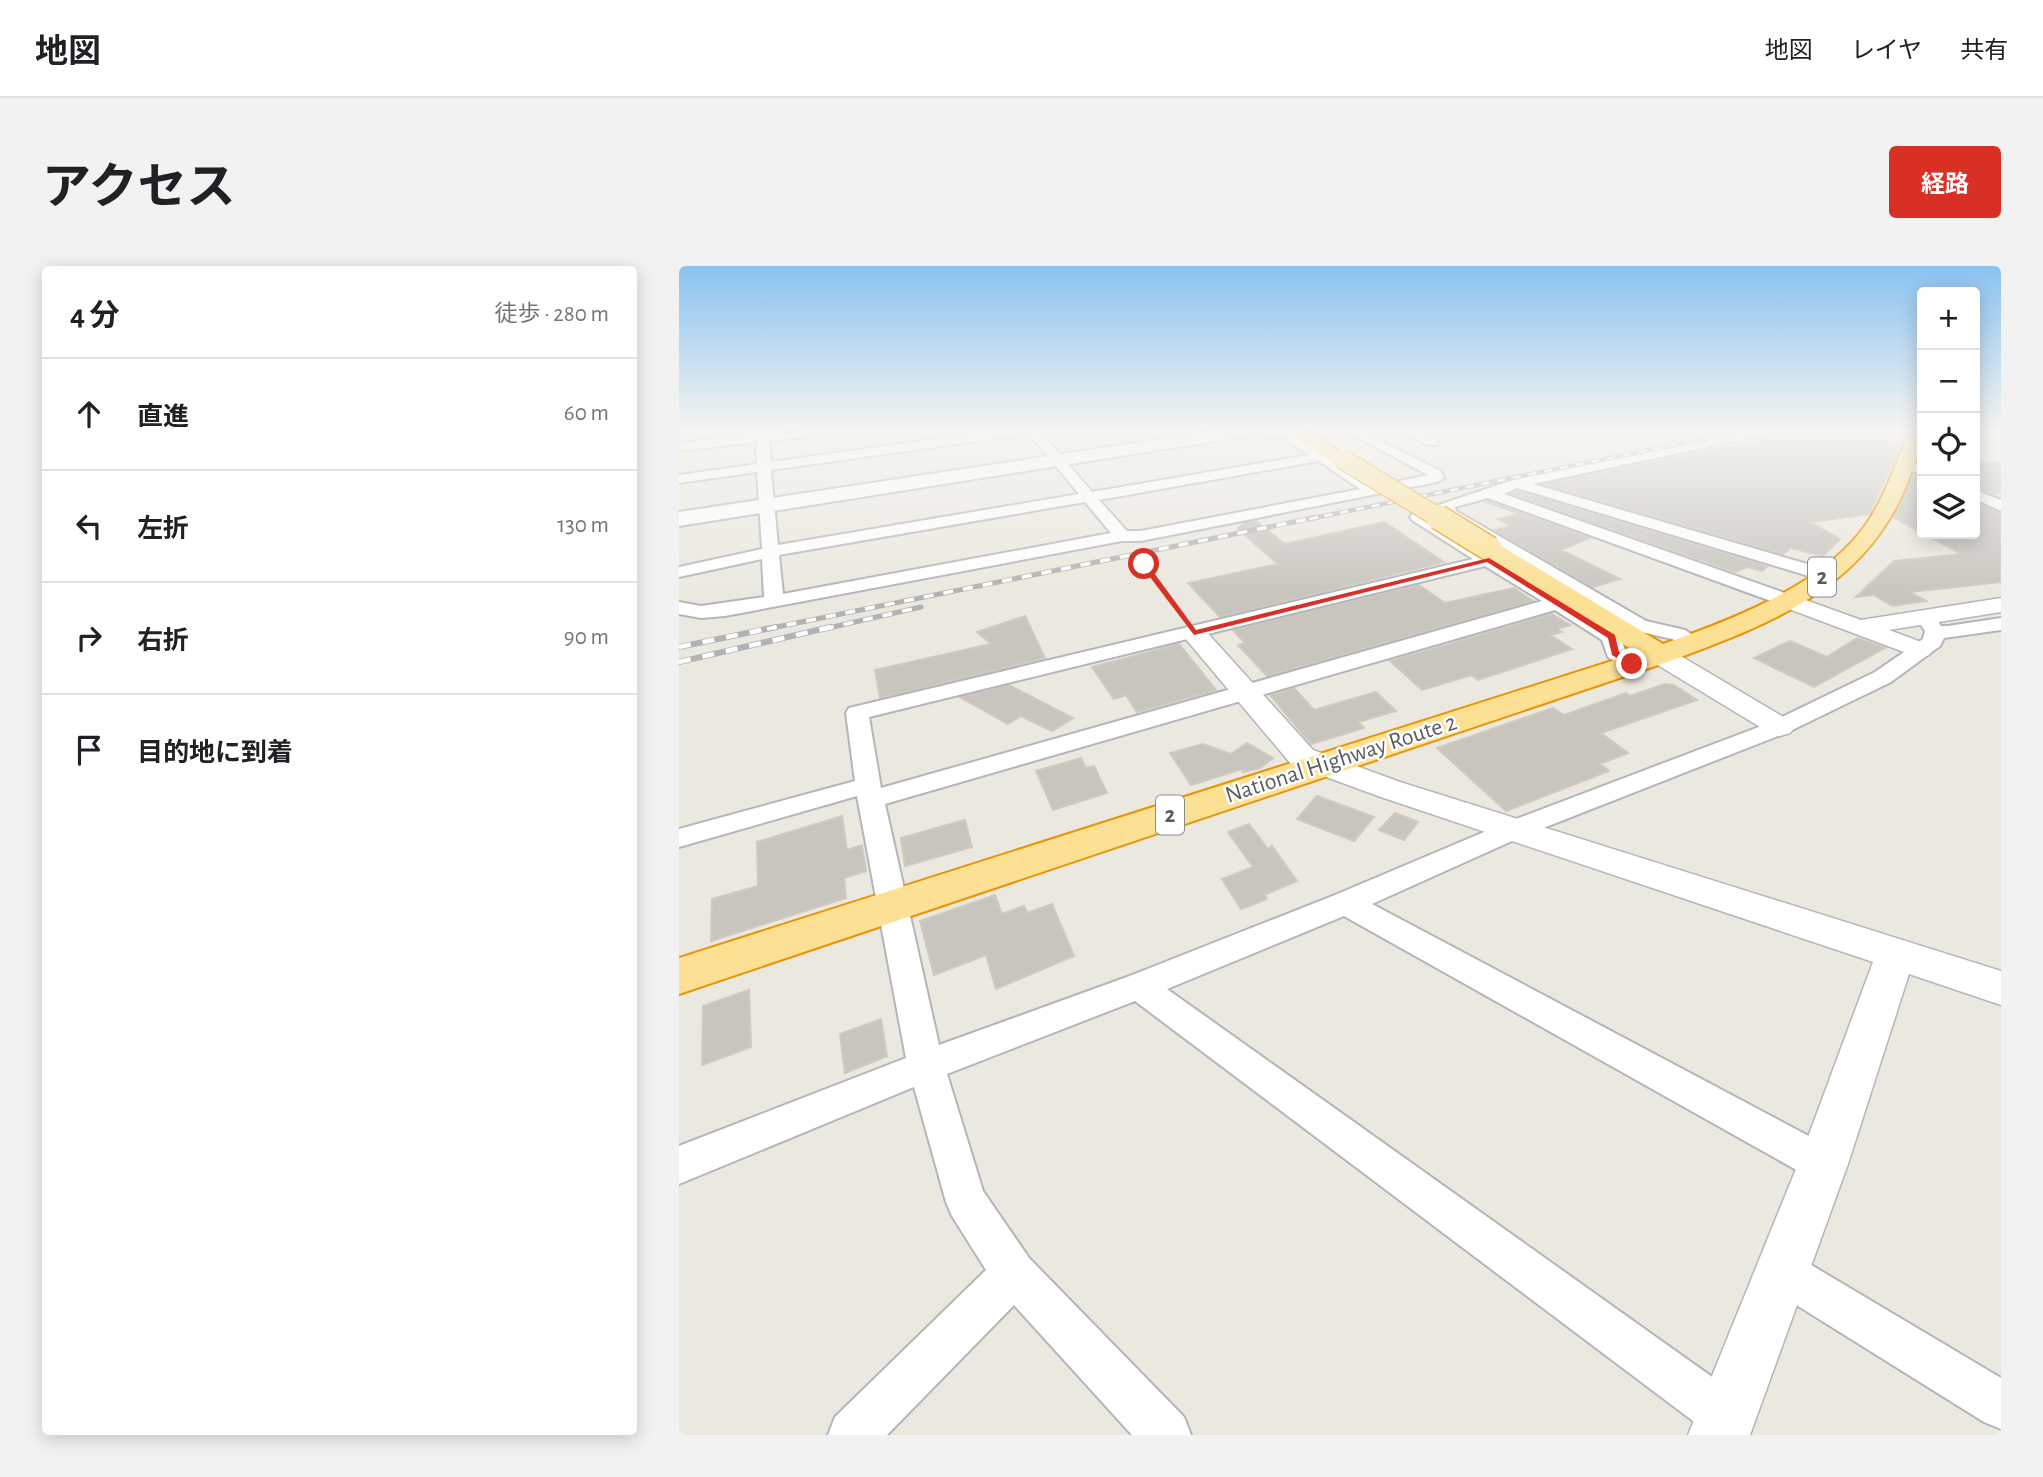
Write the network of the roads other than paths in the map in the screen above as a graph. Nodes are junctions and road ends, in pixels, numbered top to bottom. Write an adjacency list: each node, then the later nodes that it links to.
1 (766, 486): 15 (street)
2 (892, 486): 15 (main road)
3 (1080, 486): 14 (street)
4 (1169, 486): 14 (street)
5 (1368, 486): 11 (street)
6 (1380, 486): 21 (highway, bridge)
7 (1401, 486): 11 (street)
8 (1509, 486): 12 (street)
9 (1525, 486): 23 (street)
10 (1902, 486): 23 (highway, National Highway Route 2 / 2)
11 (1374, 491): 19 (street)
12 (1489, 493): 16 (street); 25 (street)
13 (1980, 496): 17 (street)
14 (1090, 498): 19 (street); 20 (street)
15 (766, 505): 18 (main road); 20 (street)
16 (1447, 505): 21 (street); 33 (street)
17 (2001, 506)
18 (679, 519)
19 (1122, 536): 24 (street)
20 (771, 552): 22 (street); 24 (street)
21 (1489, 555): 26 (street); 32 (street); 33 (highway)
22 (679, 572)
23 (1825, 575): 25 (highway, National Highway Route 2 / 2)
24 (774, 601): 28 (street)
25 (1789, 601): 30 (street); 33 (highway, National Highway Route 2 / 2)
26 (1557, 603): 33 (street); 34 (street)
27 (2001, 605): 31 (street)
28 (679, 608)
29 (2001, 624): 31 (street)
30 (1861, 627): 31 (street); 31 (street)
31 (1927, 632): 35 (street)
32 (1194, 633): 34 (street); 37 (street)
33 (1662, 654): 35 (street); 36 (highway, National Highway Route 2 / 2)
34 (1245, 692): 36 (street); 37 (street)
35 (1780, 727): 38 (street)
36 (1323, 765): 38 (street); 41 (highway, National Highway Route 2 / 2)
37 (870, 792): 39 (street); 41 (street)
38 (1513, 830): 40 (street); 42 (street)
39 (679, 838)
40 (1346, 903): 44 (street); 47 (street)
41 (893, 906): 43 (highway, National Highway Route 2 / 2); 46 (street)
42 (1896, 954): 45 (street); 47 (street)
43 (679, 976)
44 (1139, 986): 46 (street); 52 (street)
45 (2001, 988)
46 (926, 1066): 48 (street); 50 (street)
47 (1823, 1164): 49 (street)
48 (679, 1165)
49 (1781, 1271): 51 (street); 52 (street)
50 (1014, 1272): 53 (street); 54 (street)
51 (2001, 1405)
52 (1722, 1426)
53 (853, 1435)
54 (1165, 1435)

